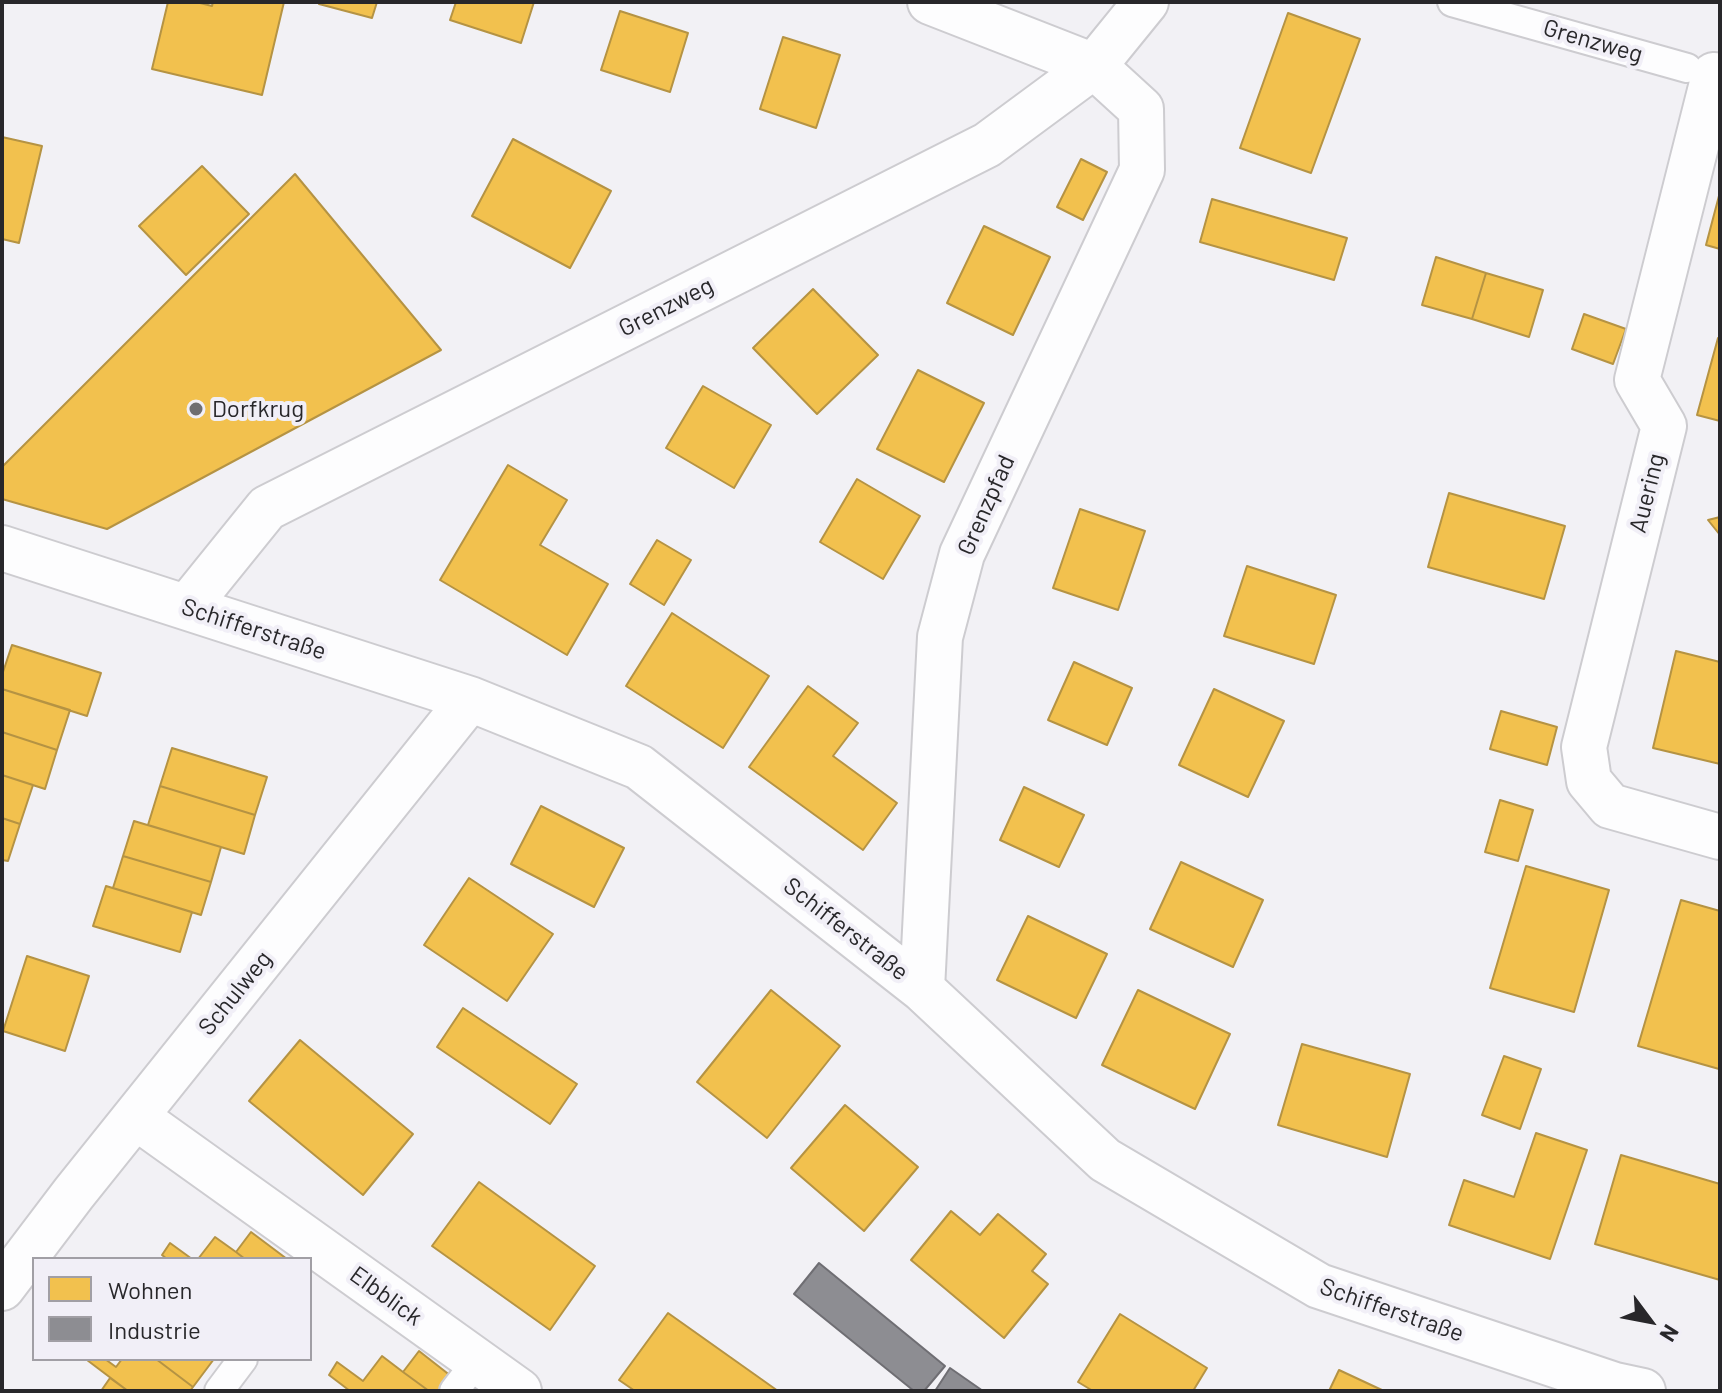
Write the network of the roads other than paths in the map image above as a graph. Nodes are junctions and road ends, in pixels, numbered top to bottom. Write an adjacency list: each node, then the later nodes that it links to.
1 (930, 2): 4 (street)
2 (1146, 2): 4 (street, Grenzweg)
3 (1452, 2): 5 (lane, Grenzweg)
4 (1094, 66): 7 (street, Grenzweg); 10 (street, Grenzpfad)
5 (1710, 67): 9 (street, Auering)
6 (2, 548): 7 (street, Schifferstraße)
7 (187, 607): 8 (street, Schifferstraße)
8 (470, 699): 10 (street, Schifferstraße); 11 (street, Schulweg)
9 (1720, 837)
10 (922, 989): 18 (street, Schifferstraße)
11 (136, 1117): 12 (street, Elbblick); 13 (street, Schulweg)
12 (317, 1260): 15 (street, Elbblick)
13 (2, 1288)
14 (242, 1361): 16 (lane)
15 (466, 1376): 17 (street, Elbblick)
16 (219, 1391)
17 (519, 1391)
18 (1643, 1391)

